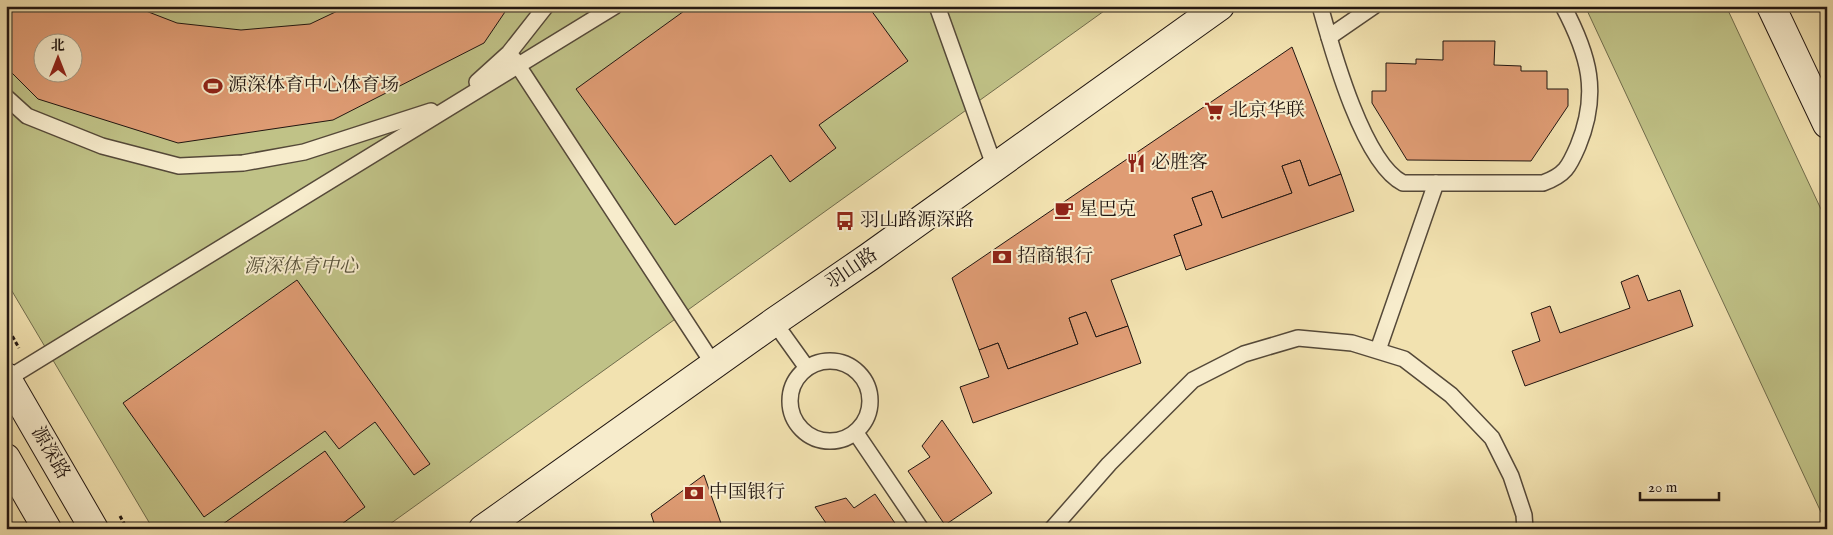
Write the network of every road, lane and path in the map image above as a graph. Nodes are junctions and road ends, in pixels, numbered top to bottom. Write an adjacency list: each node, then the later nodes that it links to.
1 (546, 6): 10 (lane)
2 (615, 6): 11 (lane)
3 (937, 6): 15 (lane)
4 (1220, 6): 15 (street, 羽山路)
5 (1320, 6): 9 (lane)
6 (1374, 6): 9 (lane)
7 (1563, 6): 16 (lane)
8 (1771, 6): 14 (street)
9 (1329, 37): 16 (lane)
10 (509, 53): 11 (lane); 13 (lane)
11 (518, 66): 13 (lane); 19 (lane)
12 (6, 97): 13 (lane)
13 (453, 104): 21 (lane)
14 (1827, 124)
15 (995, 168): 17 (street, 羽山路)
16 (1436, 183): 18 (lane)
17 (774, 322): 19 (street, 羽山路); 20 (lane)
18 (1378, 350): 30 (lane); 31 (lane)
19 (714, 365): 28 (street, 羽山路)
20 (807, 368): 22 (lane); 22 (lane)
21 (7, 378): 27 (street, 源深路)
22 (856, 433): 29 (lane)
23 (6, 458): 26 (street)
24 (6, 519): 25 (path)
25 (12, 529)
26 (47, 529)
27 (94, 529)
28 (483, 529)
29 (921, 529)
30 (1052, 529)
31 (1525, 529)

